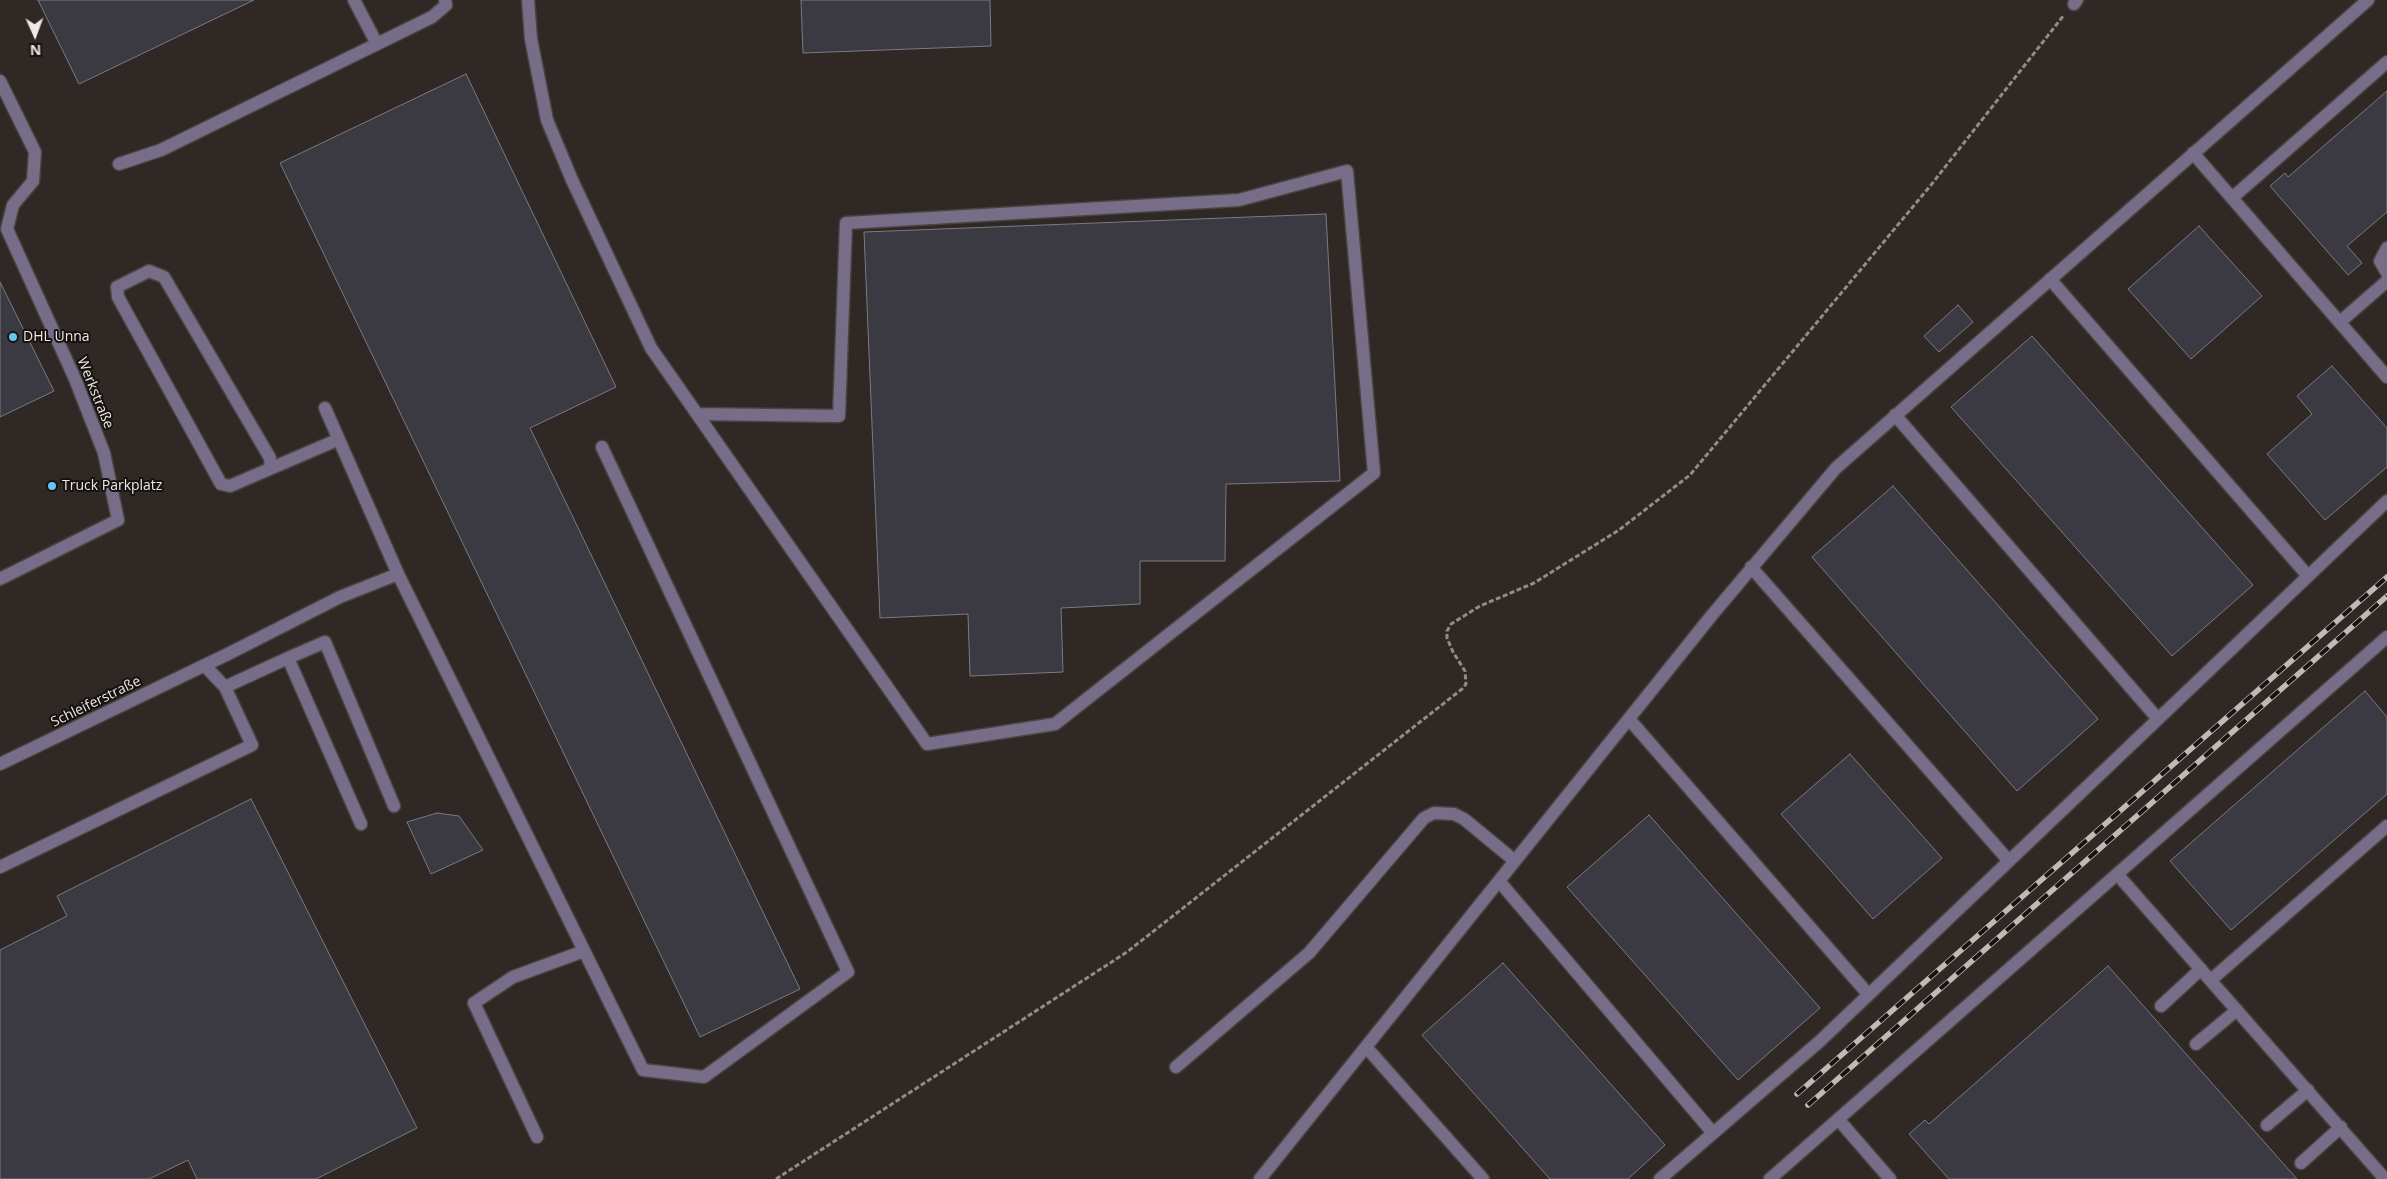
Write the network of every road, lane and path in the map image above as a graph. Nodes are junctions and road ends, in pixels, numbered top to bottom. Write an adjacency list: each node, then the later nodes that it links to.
1 (354, 0): 6 (street)
2 (445, 0): 6 (street)
3 (528, 0): 19 (street)
4 (2368, 0): 9 (street)
5 (2075, 2): 60 (path)
6 (377, 44): 10 (street)
7 (2387, 62): 11 (street)
8 (0, 81): 28 (street, Werkstraße)
9 (2193, 153): 11 (street); 14 (street)
10 (119, 164)
11 (2232, 198): 16 (street)
12 (2387, 248): 13 (street)
13 (2387, 273)
14 (2050, 279): 20 (street); 27 (street)
15 (2387, 281): 16 (street)
16 (2340, 322): 17 (street)
17 (2387, 377)
18 (325, 408): 21 (street)
19 (697, 414): 19 (street)
20 (1895, 414): 25 (street); 34 (street)
21 (337, 440): 23 (street); 26 (street)
22 (602, 447): 44 (street)
23 (271, 468): 23 (street)
24 (2387, 501): 27 (street)
25 (1751, 567): 33 (street); 40 (street)
26 (398, 574): 31 (street, Schleiferstraße); 44 (street)
27 (2308, 576): 34 (street)
28 (0, 579)
29 (2387, 637): 42 (street)
30 (288, 658): 32 (street); 36 (street); 37 (street)
31 (205, 666): 32 (street); 35 (street, Schleiferstraße)
32 (225, 687): 41 (street)
33 (1629, 719): 39 (street); 47 (street)
34 (2158, 719): 40 (street)
35 (0, 764)
36 (394, 806)
37 (361, 824)
38 (2387, 826): 46 (street)
39 (1515, 861): 43 (street); 52 (street)
40 (2009, 861): 47 (street)
41 (0, 867)
42 (2117, 874): 45 (street); 54 (street)
43 (1499, 881): 51 (street); 57 (street)
44 (584, 951): 58 (street)
45 (2201, 970): 46 (street); 48 (street)
46 (2211, 980): 49 (street)
47 (1868, 994): 57 (street)
48 (2161, 1006)
49 (2237, 1010): 50 (street); 53 (street)
50 (2196, 1044)
51 (1366, 1047): 61 (street); 62 (street)
52 (1176, 1067)
53 (2308, 1090): 55 (street); 56 (street)
54 (1838, 1119): 64 (street); 65 (street)
55 (2267, 1125)
56 (2341, 1127): 59 (street); 66 (street)
57 (1713, 1132): 63 (street)
58 (537, 1137)
59 (2301, 1163)
60 (776, 1179)
61 (1260, 1179)
62 (1483, 1179)
63 (1660, 1179)
64 (1770, 1179)
65 (1890, 1179)
66 (2385, 1179)

